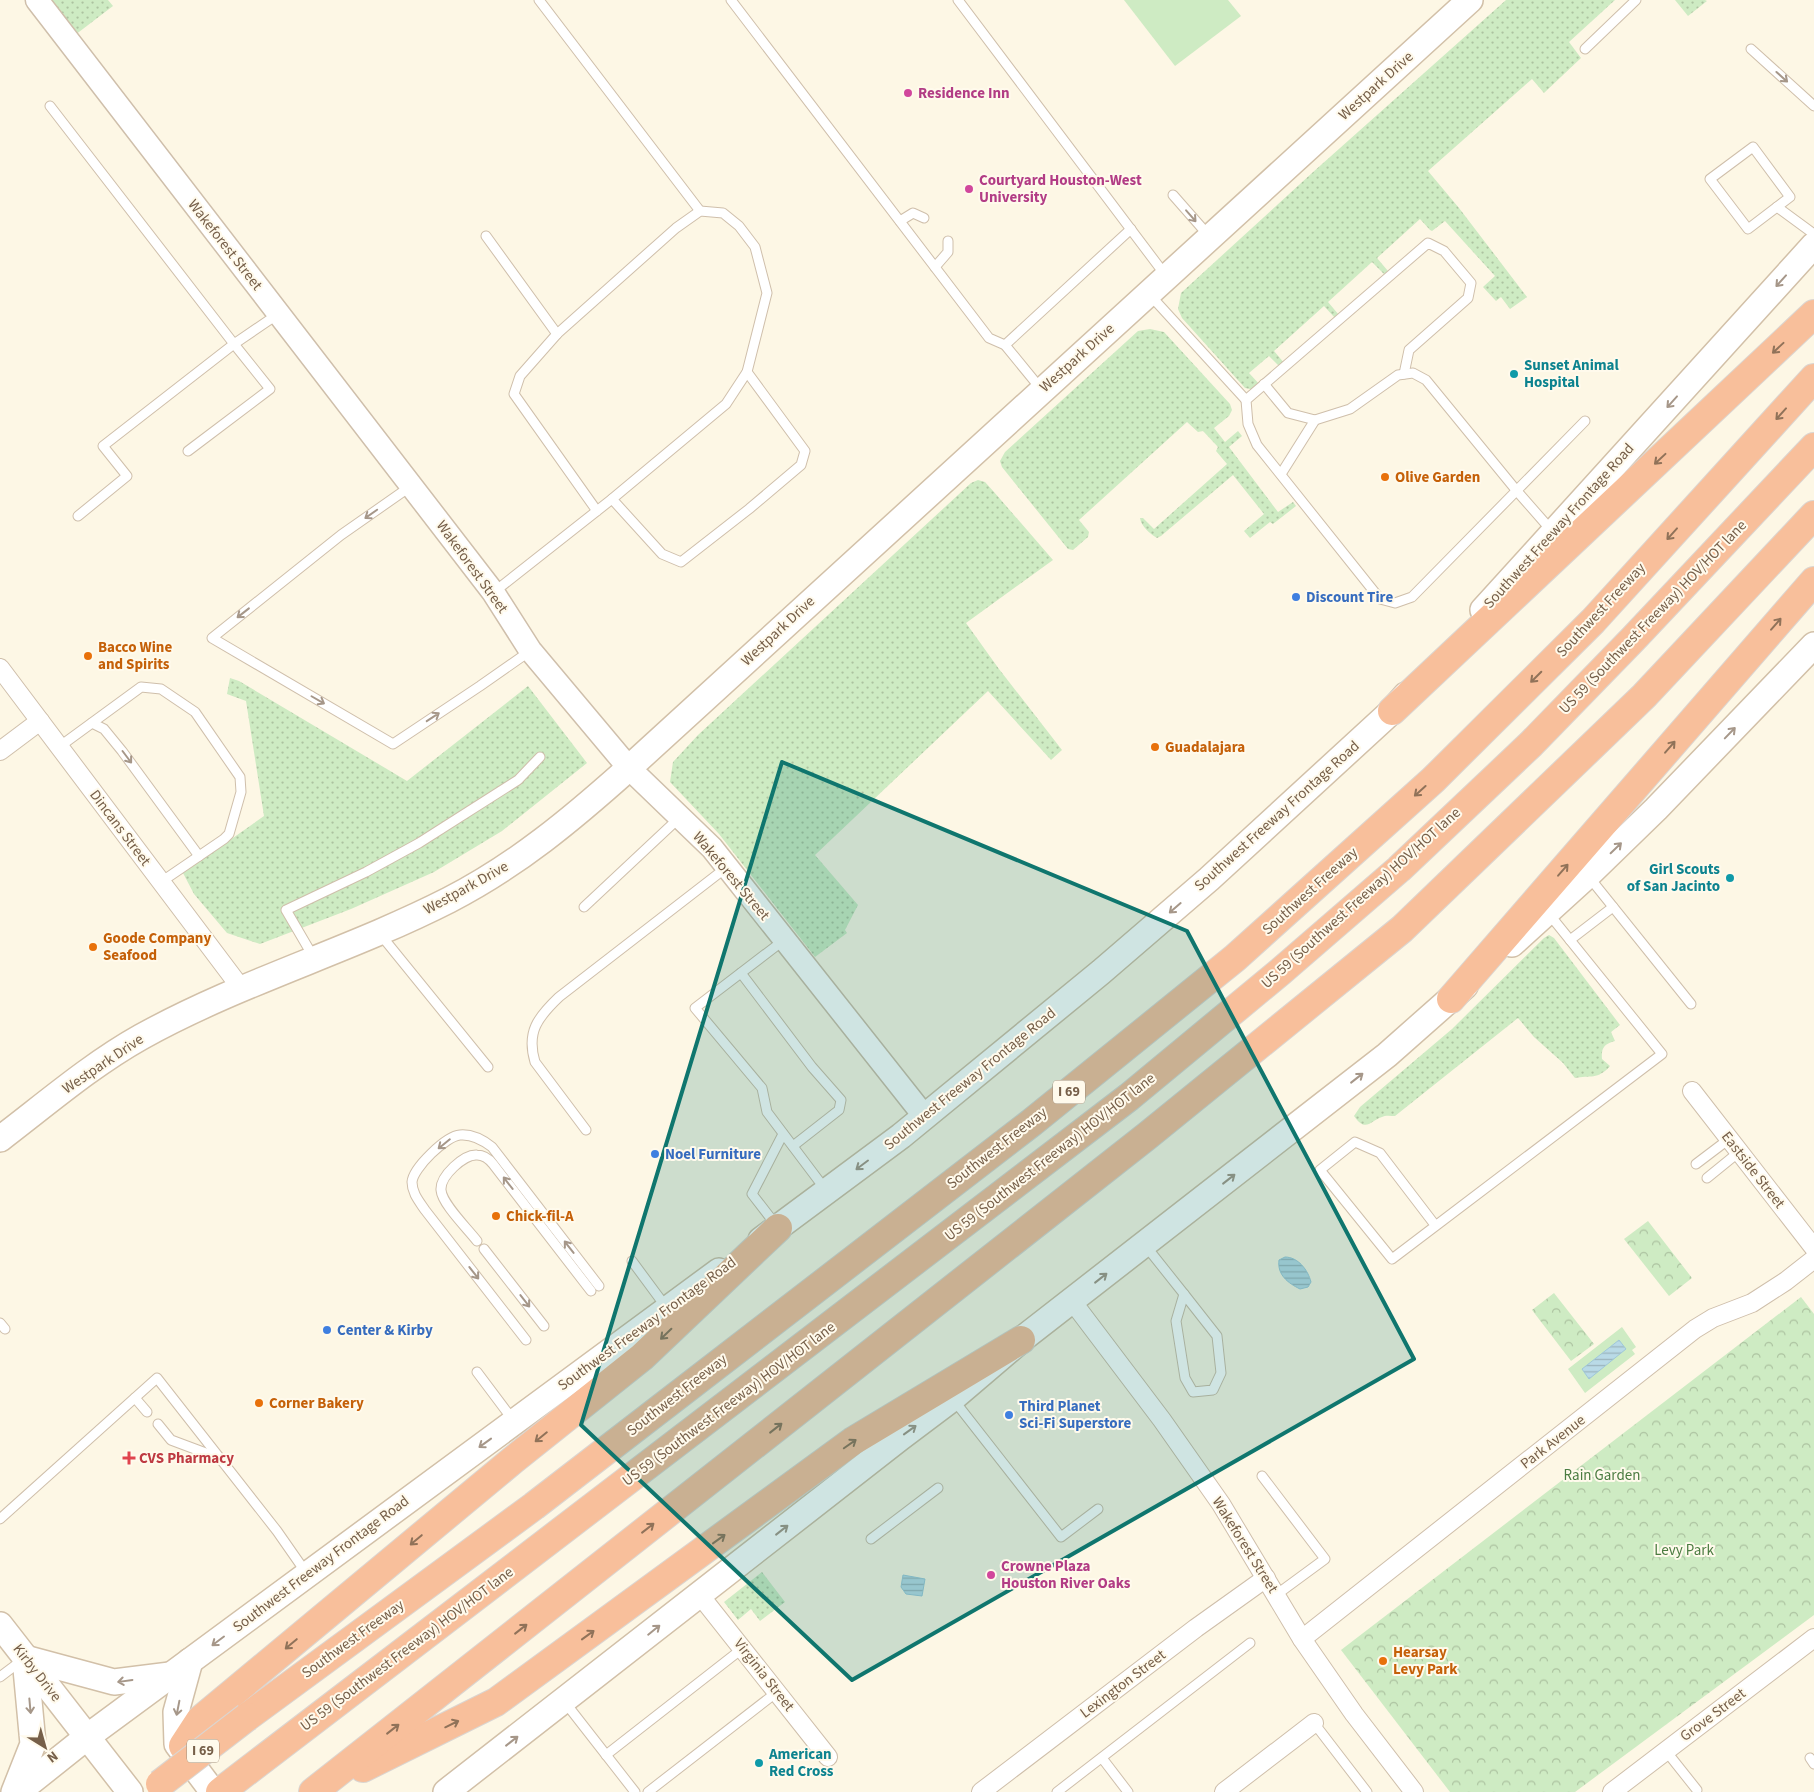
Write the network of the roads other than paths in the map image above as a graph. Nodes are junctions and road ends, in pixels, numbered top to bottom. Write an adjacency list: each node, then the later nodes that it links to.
1 (37, 0): 25 (street, Wakeforest Street)
2 (539, 0): 13 (lane)
3 (731, 0): 15 (lane)
4 (958, 0): 16 (lane)
5 (1470, 0): 19 (main road, Westpark Drive)
6 (1636, 0): 7 (lane)
7 (1585, 49)
8 (1751, 49): 10 (lane, one-way to 10)
9 (50, 106): 28 (lane)
10 (1814, 106)
11 (1173, 195): 19 (lane, one-way to 19)
12 (1777, 207): 12 (lane); 17 (lane)
13 (700, 211): 27 (lane); 30 (lane)
14 (924, 218): 15 (lane)
15 (900, 221): 22 (lane)
16 (1131, 229): 23 (lane); 29 (lane)
17 (1814, 234)
18 (486, 236): 27 (lane)
19 (1210, 237): 23 (main road, Westpark Drive)
20 (948, 242): 22 (lane)
21 (1814, 245): 47 (main road, Southwest Freeway Frontage Road, one-way to 47)
22 (935, 267): 29 (lane)
23 (1166, 276): 24 (main road, Westpark Drive)
24 (1148, 293): 34 (main road, Westpark Drive); 35 (lane)
25 (278, 314): 28 (lane); 41 (street, Wakeforest Street)
26 (1814, 314): 53 (highway, one-way to 53)
27 (557, 334): 44 (lane)
28 (234, 344): 39 (lane); 46 (lane)
29 (1005, 345): 34 (lane)
30 (747, 372): 43 (lane); 43 (lane)
31 (1404, 374): 33 (lane); 36 (lane); 42 (lane)
32 (1814, 378): 133 (highway, Southwest Freeway / I 69, one-way to 133, bridge)
33 (1264, 384): 35 (lane); 36 (lane)
34 (1042, 390): 59 (main road, Westpark Drive)
35 (1246, 400): 40 (lane)
36 (1315, 420): 40 (lane)
37 (1585, 421): 42 (lane)
38 (1814, 447): 139 (highway, US 59 (Southwest Freeway) HOV/HOT lane)
39 (188, 452)
40 (1281, 474): 42 (lane)
41 (411, 486): 49 (street, Wakeforest Street); 51 (lane, one-way to 51)
42 (1516, 490): 47 (lane)
43 (612, 499): 44 (lane)
44 (597, 510): 49 (lane)
45 (1814, 515): 140 (highway, one-way to 45)
46 (78, 516)
47 (1553, 533): 53 (main road, Southwest Freeway Frontage Road)
48 (1814, 580): 74 (highway, one-way to 48)
49 (493, 592): 51 (street, Wakeforest Street)
50 (1814, 645): 63 (main road, one-way to 50)
51 (530, 650): 59 (street, Wakeforest Street)
52 (0, 668): 54 (street, Dincans Street)
53 (1392, 711): 78 (main road, Southwest Freeway Frontage Road, one-way to 78)
54 (40, 721): 56 (street, Dincans Street); 57 (street)
55 (92, 723): 56 (lane); 61 (lane, one-way to 61); 61 (lane)
56 (59, 747): 64 (street, Dincans Street)
57 (0, 751)
58 (540, 757): 71 (lane)
59 (629, 768): 60 (street, Wakeforest Street); 68 (main road, Westpark Drive)
60 (680, 817): 62 (street, Wakeforest Street); 65 (lane)
61 (199, 856): 64 (lane)
62 (726, 867): 69 (street, Wakeforest Street); 79 (lane)
63 (1588, 875): 66 (lane); 67 (main road)
64 (161, 882): 73 (street, Dincans Street)
65 (584, 907)
66 (1613, 908): 70 (lane); 75 (lane)
67 (1547, 912): 70 (lane); 74 (main road)
68 (379, 932): 71 (main road, Westpark Drive); 76 (lane)
69 (784, 940): 72 (lane); 78 (street, Wakeforest Street)
70 (1570, 940): 87 (lane)
71 (315, 958): 73 (main road, Westpark Drive)
72 (741, 973): 80 (lane); 82 (lane)
73 (241, 988): 81 (main road, Westpark Drive)
74 (1451, 999): 90 (main road, one-way to 74)
75 (1691, 1004)
76 (488, 1067)
77 (1692, 1091): 83 (street, Eastside Street)
78 (925, 1117): 86 (main road, Southwest Freeway Frontage Road, one-way to 86)
79 (586, 1130)
80 (783, 1134): 82 (lane); 88 (lane)
81 (0, 1139)
82 (793, 1146): 86 (lane)
83 (1734, 1146): 84 (lane); 85 (lane); 91 (street, Eastside Street)
84 (1696, 1164)
85 (1706, 1178)
86 (827, 1191): 88 (main road, Southwest Freeway Frontage Road)
87 (1436, 1224): 87 (lane)
88 (778, 1228): 97 (main road, Southwest Freeway Frontage Road); 133 (highway, one-way to 133)
89 (477, 1241): 99 (lane)
90 (1145, 1244): 95 (lane); 96 (main road, one-way to 90)
91 (1814, 1248)
92 (484, 1249): 98 (lane, one-way to 98)
93 (1814, 1259): 119 (street, Park Avenue)
94 (632, 1261): 97 (lane)
95 (1184, 1294): 95 (lane)
96 (1072, 1301): 100 (main road); 114 (street, Wakeforest Street)
97 (667, 1309): 105 (main road, Southwest Freeway Frontage Road)
98 (544, 1326)
99 (526, 1340)
100 (1021, 1340): 103 (main road); 140 (highway, one-way to 100)
101 (476, 1372): 105 (lane)
102 (135, 1398): 104 (lane); 107 (lane); 111 (lane)
103 (953, 1398): 110 (lane); 115 (main road, one-way to 103)
104 (147, 1412)
105 (514, 1421): 113 (main road, Southwest Freeway Frontage Road, one-way to 113)
106 (158, 1424): 107 (lane)
107 (220, 1458): 113 (lane)
108 (1262, 1476): 116 (lane)
109 (938, 1488): 112 (lane)
110 (1098, 1509)
111 (0, 1519)
112 (871, 1539)
113 (307, 1574): 123 (main road, Southwest Freeway Frontage Road, one-way to 123)
114 (1266, 1578): 116 (street, Wakeforest Street); 144 (street, Lexington Street)
115 (699, 1594): 121 (street, Virginia Street); 126 (main road, one-way to 115)
116 (1276, 1595): 119 (street, Wakeforest Street)
117 (0, 1625): 122 (main road, Kirby Drive)
118 (1814, 1638): 129 (street, Grove Street)
119 (1302, 1639): 149 (street, Wakeforest Street)
120 (1250, 1643): 132 (lane)
121 (743, 1648): 125 (street, Virginia Street); 130 (lane)
122 (25, 1658): 123 (main road, one-way to 122); 124 (lane); 128 (main road, Kirby Drive); 135 (main road, one-way to 135)
123 (182, 1668): 128 (main road, Southwest Freeway Frontage Road); 138 (main road, one-way to 138)
124 (0, 1677)
125 (777, 1692): 131 (street, Virginia Street); 143 (lane)
126 (564, 1700): 130 (lane); 141 (main road, one-way to 126)
127 (1314, 1723): 147 (street); 148 (lane)
128 (87, 1737): 136 (main road, Southwest Freeway Frontage Road); 137 (main road, Kirby Drive)
129 (1666, 1751): 134 (lane); 150 (street, Grove Street)
130 (606, 1754): 142 (lane)
131 (828, 1757)
132 (1102, 1758): 145 (lane); 146 (lane)
133 (155, 1788)
134 (1697, 1790)
135 (14, 1792)
136 (18, 1792)
137 (130, 1792)
138 (213, 1792)
139 (220, 1792)
140 (314, 1792)
141 (446, 1792)
142 (635, 1792)
143 (648, 1792)
144 (981, 1792)
145 (1057, 1792)
146 (1128, 1792)
147 (1225, 1792)
148 (1367, 1792)
149 (1414, 1792)
150 (1612, 1792)

